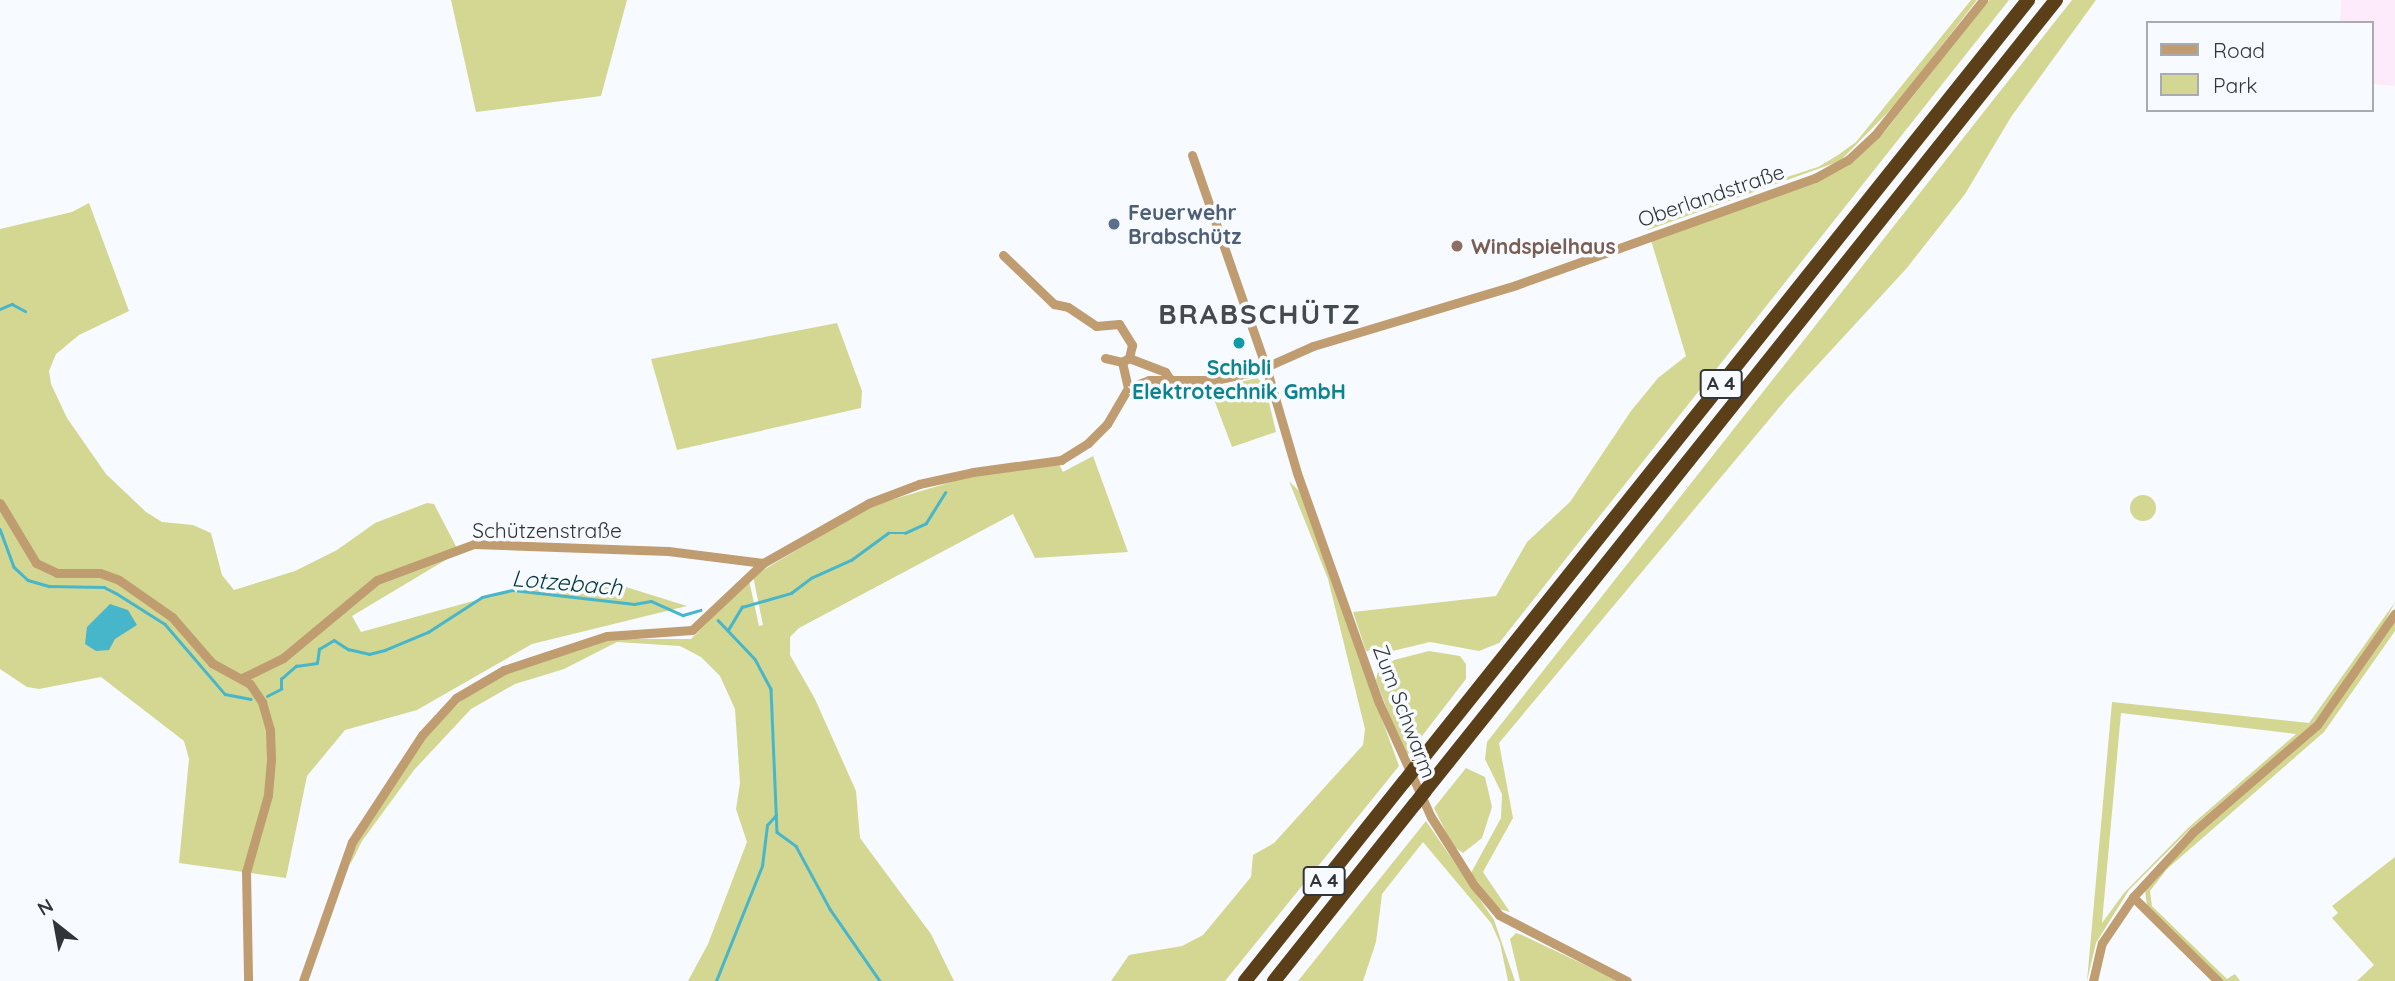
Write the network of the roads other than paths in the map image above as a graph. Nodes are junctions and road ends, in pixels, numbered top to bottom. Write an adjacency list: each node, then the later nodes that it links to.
1 (1983, 0): 8 (street, Oberlandstraße)
2 (2028, 0): 18 (highway, A 4, bridge)
3 (2056, 0): 19 (highway, A 4, bridge)
4 (1192, 155): 8 (street, Zum Schwarm)
5 (1003, 255): 7 (street)
6 (1105, 358): 7 (street)
7 (1125, 360): 9 (street); 10 (street)
8 (1266, 367): 9 (street, Oberlandstraße); 20 (street, Zum Schwarm)
9 (1170, 379): 10 (street)
10 (1128, 388): 12 (street)
11 (0, 503): 14 (street)
12 (763, 563): 14 (street, Schützenstraße); 17 (street)
13 (2395, 613): 15 (street)
14 (243, 678): 16 (street)
15 (2133, 897): 21 (street); 22 (street)
16 (248, 981)
17 (303, 981)
18 (1245, 981)
19 (1274, 981)
20 (1627, 981)
21 (2093, 981)
22 (2218, 981)

